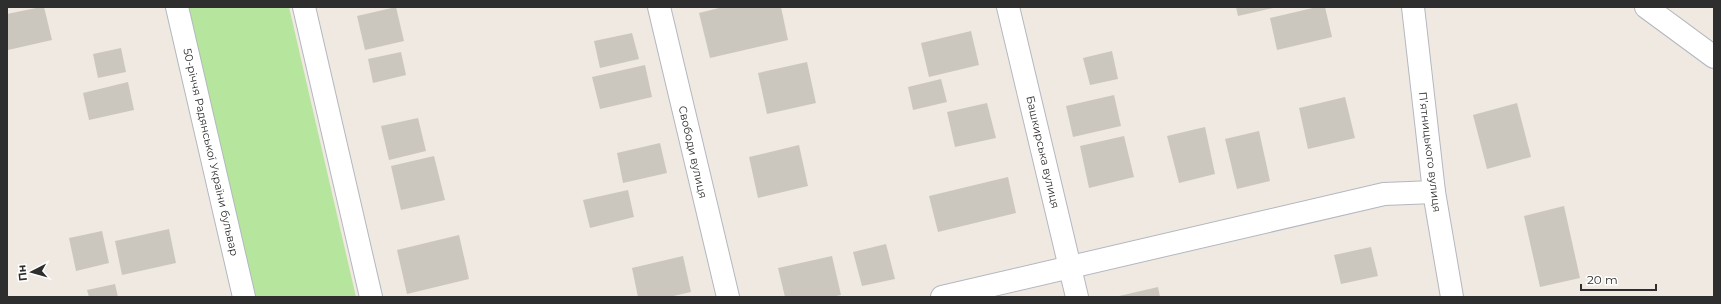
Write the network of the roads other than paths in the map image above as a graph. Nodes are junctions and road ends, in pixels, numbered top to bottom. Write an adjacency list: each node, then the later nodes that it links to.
1 (177, 7): 10 (street, 50-річчя Радянської України бульвар)
2 (304, 7): 11 (street)
3 (659, 7): 12 (street, Свободи вулиця)
4 (1008, 7): 9 (street, Башкирська вулиця)
5 (1413, 7): 8 (street, П’ятницького вулиця)
6 (1646, 7): 7 (street)
7 (1714, 57)
8 (1434, 192): 9 (street); 15 (street, П’ятницького вулиця)
9 (1070, 268): 13 (street); 14 (street, Башкирська вулиця)
10 (244, 297)
11 (371, 297)
12 (728, 297)
13 (942, 297)
14 (1077, 297)
15 (1452, 297)

